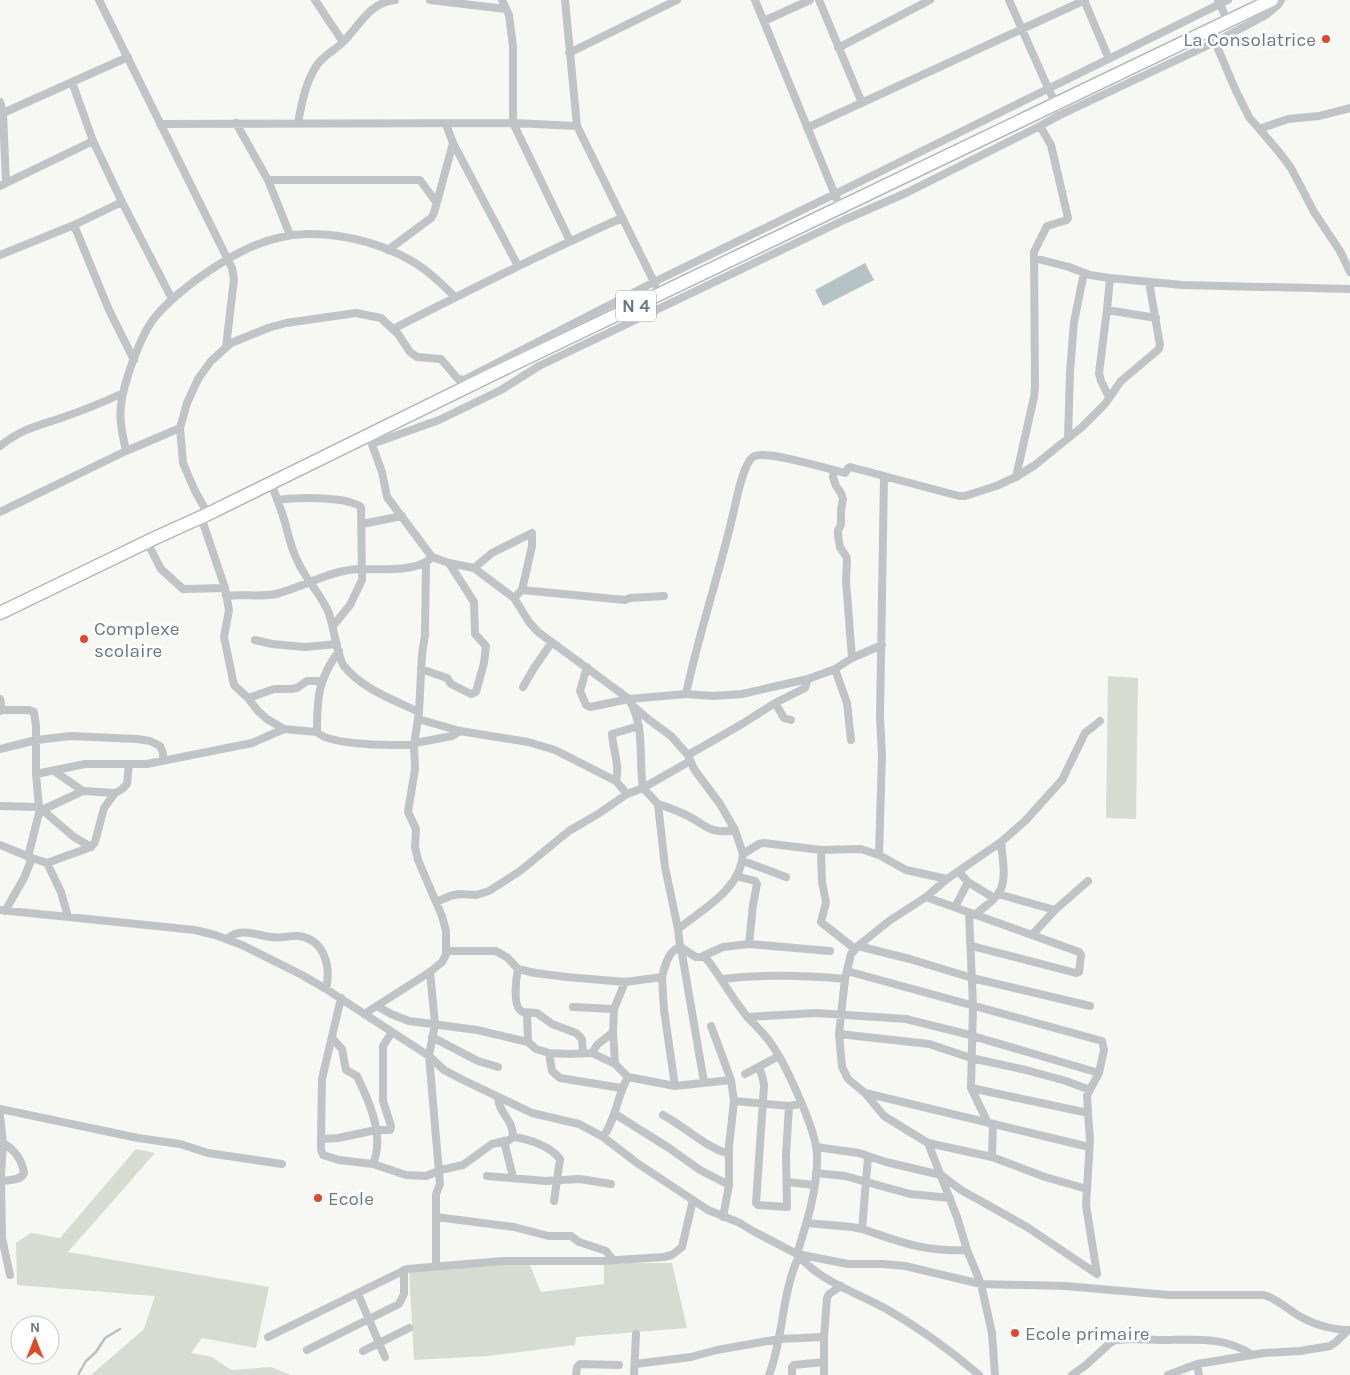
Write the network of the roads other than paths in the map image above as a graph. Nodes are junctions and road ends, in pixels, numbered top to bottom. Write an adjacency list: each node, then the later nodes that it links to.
1 (99, 0): 25 (street)
2 (315, 0): 21 (street)
3 (395, 0): 21 (street)
4 (432, 0): 17 (street)
5 (502, 0): 17 (street)
6 (565, 0): 24 (street)
7 (677, 0): 24 (street)
8 (755, 0): 18 (street)
9 (810, 0): 18 (street)
10 (820, 0): 23 (street)
11 (930, 0): 23 (street)
12 (1009, 0): 20 (street)
13 (1084, 0): 20 (street); 26 (street)
14 (1272, 0): 19 (highway, N 4)
15 (1281, 0): 22 (street)
16 (1222, 1): 19 (street); 26 (street)
17 (506, 9): 34 (street)
18 (764, 21): 41 (street)
19 (1228, 22): 31 (highway, N 4)
20 (1021, 28): 28 (street); 30 (street)
21 (343, 42): 36 (street)
22 (1215, 42): 40 (street); 42 (street)
23 (838, 48): 30 (street)
24 (569, 53): 39 (street)
25 (128, 57): 27 (street); 37 (street)
26 (1109, 60): 28 (street)
27 (72, 82): 33 (street); 43 (street)
28 (1048, 88): 31 (street); 47 (street)
29 (0, 102): 33 (street)
30 (862, 104): 41 (street)
31 (1056, 104): 50 (highway, N 4)
32 (1350, 108): 42 (street)
33 (3, 113): 46 (street)
34 (513, 122): 38 (street); 39 (street); 54 (street)
35 (236, 123): 36 (street); 37 (street); 45 (street)
36 (298, 123): 38 (street)
37 (160, 124): 57 (street)
38 (446, 124): 44 (street)
39 (577, 126): 51 (street)
40 (1040, 126): 58 (street); 78 (street)
41 (807, 128): 47 (street)
42 (1259, 129): 60 (street)
43 (93, 141): 46 (street); 48 (street)
44 (453, 144): 49 (street); 59 (street)
45 (268, 180): 49 (street); 53 (street)
46 (3, 184)
47 (835, 194): 50 (street); 63 (street)
48 (122, 202): 52 (street); 68 (street)
49 (436, 202): 55 (street)
50 (840, 207): 66 (highway, N 4)
51 (622, 218): 54 (street); 63 (street)
52 (74, 225): 56 (street); 73 (street)
53 (290, 235): 55 (street); 57 (street)
54 (570, 241): 59 (street)
55 (388, 250): 67 (street)
56 (0, 255)
57 (228, 258): 68 (street); 72 (street)
58 (1034, 258): 61 (street); 83 (street)
59 (518, 266): 67 (street)
60 (1350, 272)
61 (1084, 273): 62 (street); 77 (street)
62 (1110, 278): 64 (street); 69 (street)
63 (654, 282): 66 (street); 71 (street)
64 (1149, 282): 65 (street); 70 (street)
65 (1350, 289)
66 (660, 294): 78 (highway, N 4)
67 (455, 297): 71 (street)
68 (172, 300): 73 (street)
69 (1107, 310): 70 (street); 75 (street)
70 (1156, 318): 75 (street)
71 (393, 329): 72 (street)
72 (226, 347): 76 (street)
73 (134, 360): 74 (street)
74 (123, 393): 79 (street); 80 (street)
75 (1109, 397): 77 (street)
76 (180, 428): 80 (street); 87 (street)
77 (1068, 438): 83 (street)
78 (370, 439): 84 (highway, N 4); 88 (street)
79 (0, 446)
80 (126, 451): 86 (street)
81 (834, 470): 82 (street); 106 (street); 113 (street)
82 (884, 476): 83 (street); 104 (street)
83 (1016, 477)
84 (271, 482): 85 (street); 87 (highway, N 4)
85 (277, 500): 89 (street); 95 (street)
86 (0, 512)
87 (204, 516): 90 (highway, N 4); 97 (street)
88 (402, 516): 89 (street); 91 (street)
89 (362, 524): 94 (street)
90 (147, 542): 97 (street); 100 (highway, N 4)
91 (429, 559): 92 (street); 94 (street); 108 (street)
92 (449, 563): 93 (street); 108 (street)
93 (474, 568): 96 (street); 99 (street)
94 (362, 569): 95 (street); 101 (street)
95 (311, 582): 97 (street); 101 (street)
96 (522, 590): 98 (street); 99 (street)
97 (225, 592): 114 (street)
98 (664, 596)
99 (514, 598): 103 (street)
100 (0, 612)
101 (333, 626): 105 (street)
102 (255, 640): 105 (street)
103 (552, 642): 107 (street); 112 (street)
104 (882, 645): 106 (street); 148 (street)
105 (338, 648): 111 (street); 119 (street)
106 (852, 658): 109 (street)
107 (587, 667): 116 (street); 116 (street)
108 (421, 669): 119 (street)
109 (835, 669): 110 (street); 127 (street)
110 (808, 679): 113 (street); 117 (street)
111 (321, 680): 114 (street); 125 (street)
112 (523, 687)
113 (686, 694): 116 (street)
114 (248, 698): 123 (street)
115 (0, 699): 118 (street)
116 (630, 702): 122 (street); 130 (street)
117 (775, 703): 120 (street); 130 (street)
118 (0, 710): 126 (street)
119 (419, 715): 124 (street); 128 (street)
120 (791, 720)
121 (1100, 721): 144 (street)
122 (639, 726): 135 (street); 136 (street)
123 (284, 728): 125 (street); 131 (street)
124 (460, 731): 128 (street); 135 (street)
125 (317, 732): 128 (street)
126 (36, 740): 129 (street); 131 (street); 134 (street)
127 (851, 740)
128 (415, 744): 160 (street)
129 (0, 749)
130 (689, 758): 136 (street); 143 (street)
131 (163, 760): 132 (street)
132 (129, 764): 133 (street); 138 (street)
133 (54, 771): 134 (street); 137 (street)
134 (36, 774): 142 (street)
135 (616, 781): 139 (street)
136 (643, 788): 139 (street); 140 (street)
137 (83, 791): 138 (street); 142 (street)
138 (114, 793): 146 (street)
139 (627, 794): 160 (street)
140 (658, 804): 143 (street); 166 (street)
141 (0, 806): 142 (street)
142 (40, 809): 146 (street); 150 (street)
143 (735, 830): 149 (street)
144 (1001, 842): 152 (street); 158 (street)
145 (0, 845): 150 (street)
146 (91, 847): 151 (street)
147 (821, 850): 148 (street); 149 (street); 172 (street)
148 (879, 854): 155 (street)
149 (743, 857): 153 (street); 154 (street)
150 (30, 858): 151 (street); 163 (street)
151 (47, 863): 165 (street)
152 (959, 872): 155 (street); 157 (street)
153 (736, 876): 166 (street); 169 (street)
154 (786, 876)
155 (947, 880): 159 (street)
156 (1088, 881): 162 (street)
157 (968, 882): 158 (street); 161 (street)
158 (996, 896): 162 (street); 164 (street)
159 (926, 897): 161 (street); 172 (street)
160 (436, 902): 173 (street)
161 (955, 908): 164 (street)
162 (1055, 910): 167 (street)
163 (3, 911): 165 (street)
164 (972, 914): 167 (street); 170 (street)
165 (68, 917): 168 (street)
166 (678, 929): 171 (street)
167 (1032, 935): 170 (street)
168 (227, 939): 183 (street); 183 (street)
169 (749, 944): 174 (street); 175 (street)
170 (972, 946): 180 (street)
171 (681, 948): 175 (street); 179 (street); 216 (street)
172 (857, 948): 178 (street); 180 (street)
173 (447, 950): 176 (street); 177 (street)
174 (830, 951)
175 (703, 956): 181 (street)
176 (518, 969): 182 (street); 190 (street)
177 (430, 972): 186 (street); 194 (street)
178 (846, 975): 181 (street); 185 (street); 192 (street)
179 (662, 977): 182 (street); 217 (street)
180 (972, 978): 185 (street); 187 (street)
181 (722, 979): 193 (street)
182 (625, 982): 189 (street)
183 (326, 989): 184 (street)
184 (341, 998): 191 (street); 201 (street)
185 (973, 1005): 199 (street); 212 (street)
186 (377, 1006): 191 (street); 194 (street)
187 (1090, 1006)
188 (573, 1007): 189 (street)
189 (614, 1009): 197 (street)
190 (523, 1012): 202 (street); 205 (street)
191 (364, 1014): 196 (street)
192 (841, 1014): 193 (street); 198 (street); 199 (street)
193 (747, 1017): 207 (street)
194 (435, 1024): 200 (street); 202 (street)
195 (712, 1026): 215 (street)
196 (392, 1032): 206 (street); 233 (street)
197 (613, 1032): 204 (street); 209 (street)
198 (839, 1034): 208 (street); 221 (street)
199 (973, 1036): 208 (street); 212 (street)
200 (432, 1037): 206 (street); 210 (street)
201 (332, 1038): 233 (street); 237 (street)
202 (528, 1042): 203 (street)
203 (549, 1053): 205 (street); 218 (street)
204 (592, 1053): 205 (street); 209 (street)
205 (583, 1054)
206 (429, 1056): 222 (street); 248 (street)
207 (779, 1056): 211 (street); 225 (street)
208 (971, 1058): 219 (street); 220 (street)
209 (615, 1064): 214 (street)
210 (498, 1067)
211 (759, 1067): 213 (street); 224 (street)
212 (1100, 1073): 220 (street)
213 (745, 1074)
214 (628, 1077): 217 (street); 218 (street)
215 (731, 1080): 216 (street); 223 (street)
216 (704, 1082): 217 (street)
217 (675, 1086)
218 (622, 1088): 229 (street)
219 (970, 1088): 228 (street); 232 (street)
220 (1090, 1090): 228 (street)
221 (865, 1092): 232 (street); 240 (street)
222 (498, 1097): 235 (street); 236 (street)
223 (734, 1101): 224 (street); 243 (street)
224 (762, 1104): 226 (street); 255 (street)
225 (801, 1104): 226 (street); 241 (street)
226 (789, 1106): 255 (street)
227 (0, 1109): 246 (street)
228 (1088, 1113): 242 (street)
229 (615, 1114): 236 (street); 258 (street)
230 (663, 1115): 243 (street)
231 (0, 1116): 234 (street)
232 (991, 1123): 242 (street); 245 (street)
233 (376, 1130): 237 (street); 247 (street)
234 (1, 1131): 239 (street)
235 (513, 1137): 238 (street); 254 (street)
236 (603, 1137): 262 (street)
237 (321, 1139): 247 (street)
238 (504, 1141): 248 (street); 252 (street)
239 (3, 1143): 253 (street); 253 (street)
240 (928, 1143): 245 (street); 250 (street)
241 (816, 1147): 244 (street); 249 (street)
242 (1089, 1147): 260 (street)
243 (729, 1154): 258 (street)
244 (868, 1157): 250 (street); 256 (street)
245 (992, 1157): 260 (street)
246 (282, 1164)
247 (373, 1164): 248 (street)
248 (439, 1171): 265 (street)
249 (816, 1173): 256 (street); 259 (street)
250 (941, 1175): 261 (street); 274 (street)
251 (487, 1176): 252 (street)
252 (513, 1177): 254 (street)
253 (1, 1179): 264 (street)
254 (557, 1180): 257 (street); 263 (street)
255 (786, 1182): 259 (street)
256 (866, 1182): 261 (street); 268 (street)
257 (611, 1184)
258 (729, 1185): 266 (street)
259 (814, 1185): 267 (street)
260 (1087, 1189): 274 (street)
261 (950, 1198): 269 (street)
262 (693, 1200): 266 (street); 271 (street)
263 (554, 1201)
264 (0, 1212): 275 (street)
265 (436, 1217): 271 (street); 272 (street)
266 (723, 1217): 270 (street)
267 (807, 1223): 268 (street); 270 (street)
268 (862, 1229): 269 (street)
269 (967, 1250): 276 (street)
270 (798, 1255): 276 (street); 277 (street); 286 (street)
271 (613, 1260): 272 (street)
272 (436, 1267): 273 (street)
273 (404, 1270): 279 (street); 280 (street)
274 (1097, 1274): 278 (street)
275 (10, 1275)
276 (981, 1284): 278 (street); 302 (street)
277 (840, 1286): 285 (street); 301 (street)
278 (1105, 1289): 282 (street)
279 (358, 1294): 280 (street); 284 (street)
280 (370, 1319): 287 (street); 288 (street)
281 (409, 1328): 287 (street)
282 (1349, 1330): 290 (street)
283 (636, 1334): 293 (street)
284 (268, 1337)
285 (824, 1337): 286 (street); 292 (street)
286 (779, 1339): 293 (street); 298 (street)
287 (378, 1343): 289 (street); 291 (street)
288 (307, 1350)
289 (363, 1351)
290 (1252, 1355): 294 (street); 303 (street)
291 (385, 1357)
292 (824, 1362): 299 (street); 300 (street)
293 (635, 1364): 297 (street)
294 (1197, 1364): 304 (street); 305 (street)
295 (618, 1365): 296 (street)
296 (576, 1375)
297 (634, 1375)
298 (769, 1375)
299 (792, 1375)
300 (824, 1375)
301 (979, 1375)
302 (996, 1375)
303 (1072, 1375)
304 (1169, 1375)
305 (1199, 1375)

